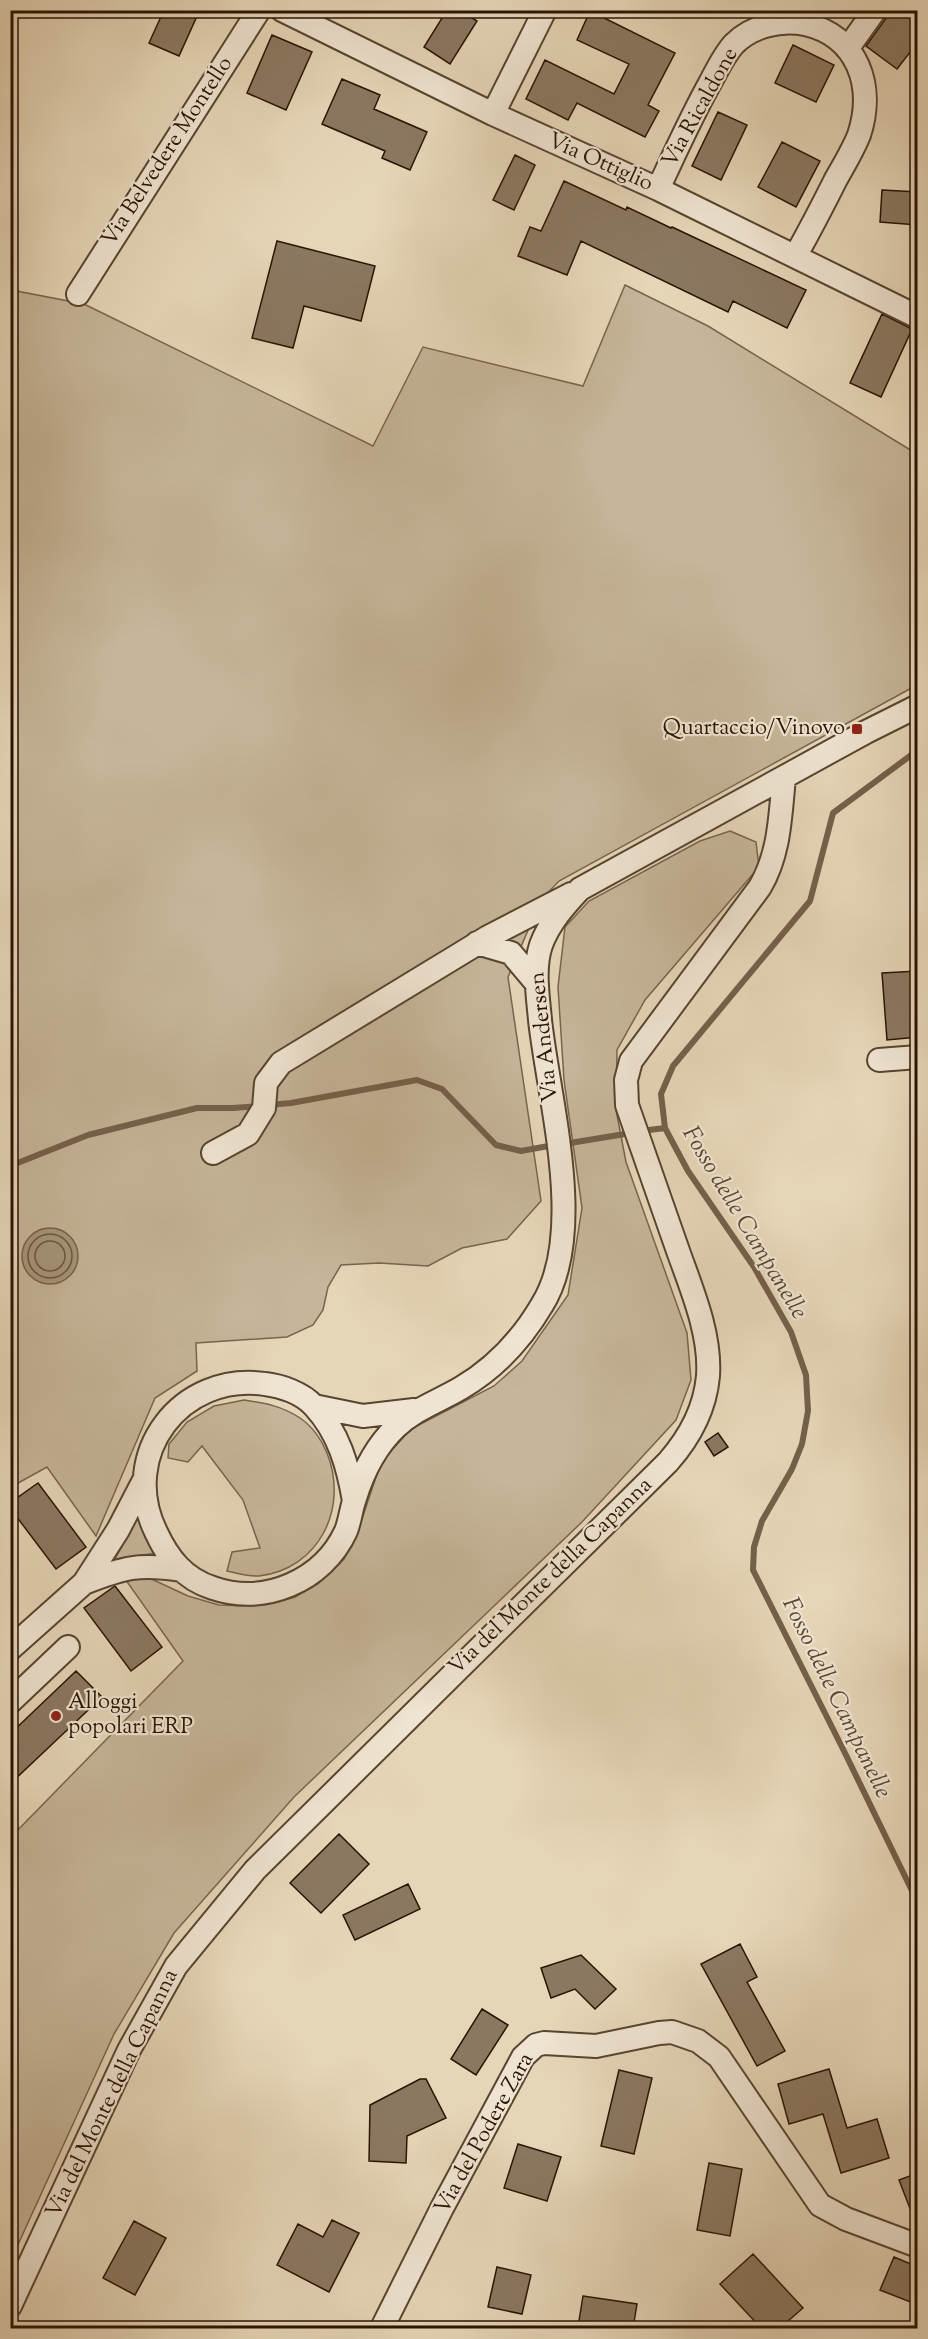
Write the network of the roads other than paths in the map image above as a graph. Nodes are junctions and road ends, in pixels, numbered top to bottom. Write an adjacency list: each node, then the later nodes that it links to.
1 (259, 10): 9 (street, Via Belvedere Montello)
2 (282, 10): 6 (street, Via Ottiglio)
3 (545, 10): 6 (street)
4 (875, 10): 5 (street)
5 (848, 48): 7 (street, Via Ricaldone); 8 (street, Via Ricaldone)
6 (493, 114): 7 (street, Via Ottiglio)
7 (658, 189): 8 (street, Via Ottiglio)
8 (796, 255): 10 (street, Via Ottiglio)
9 (78, 294)
10 (918, 317)
11 (918, 706): 12 (street, Via Andersen)
12 (784, 778): 13 (street, Via Andersen); 29 (street, Via del Monte della Capanna)
13 (580, 889): 14 (street); 15 (street, Via Andersen)
14 (477, 943): 15 (street); 18 (street)
15 (537, 984): 20 (street, Via Andersen)
16 (918, 1057): 17 (street)
17 (879, 1060)
18 (213, 1153)
19 (314, 1406): 20 (street, Via Andersen); 21 (street, Via Andersen); 22 (street, Via Andersen)
20 (419, 1410): 22 (street, Via Andersen)
21 (143, 1482): 23 (street, Via Andersen); 24 (street, Via Andersen)
22 (354, 1501): 23 (street, Via Andersen)
23 (181, 1570): 24 (street, Via Andersen)
24 (84, 1583): 26 (street, Via Andersen)
25 (68, 1647): 27 (street)
26 (10, 1649)
27 (10, 1702)
28 (918, 2246): 30 (street, Via del Podere Zara)
29 (10, 2306)
30 (382, 2328)

